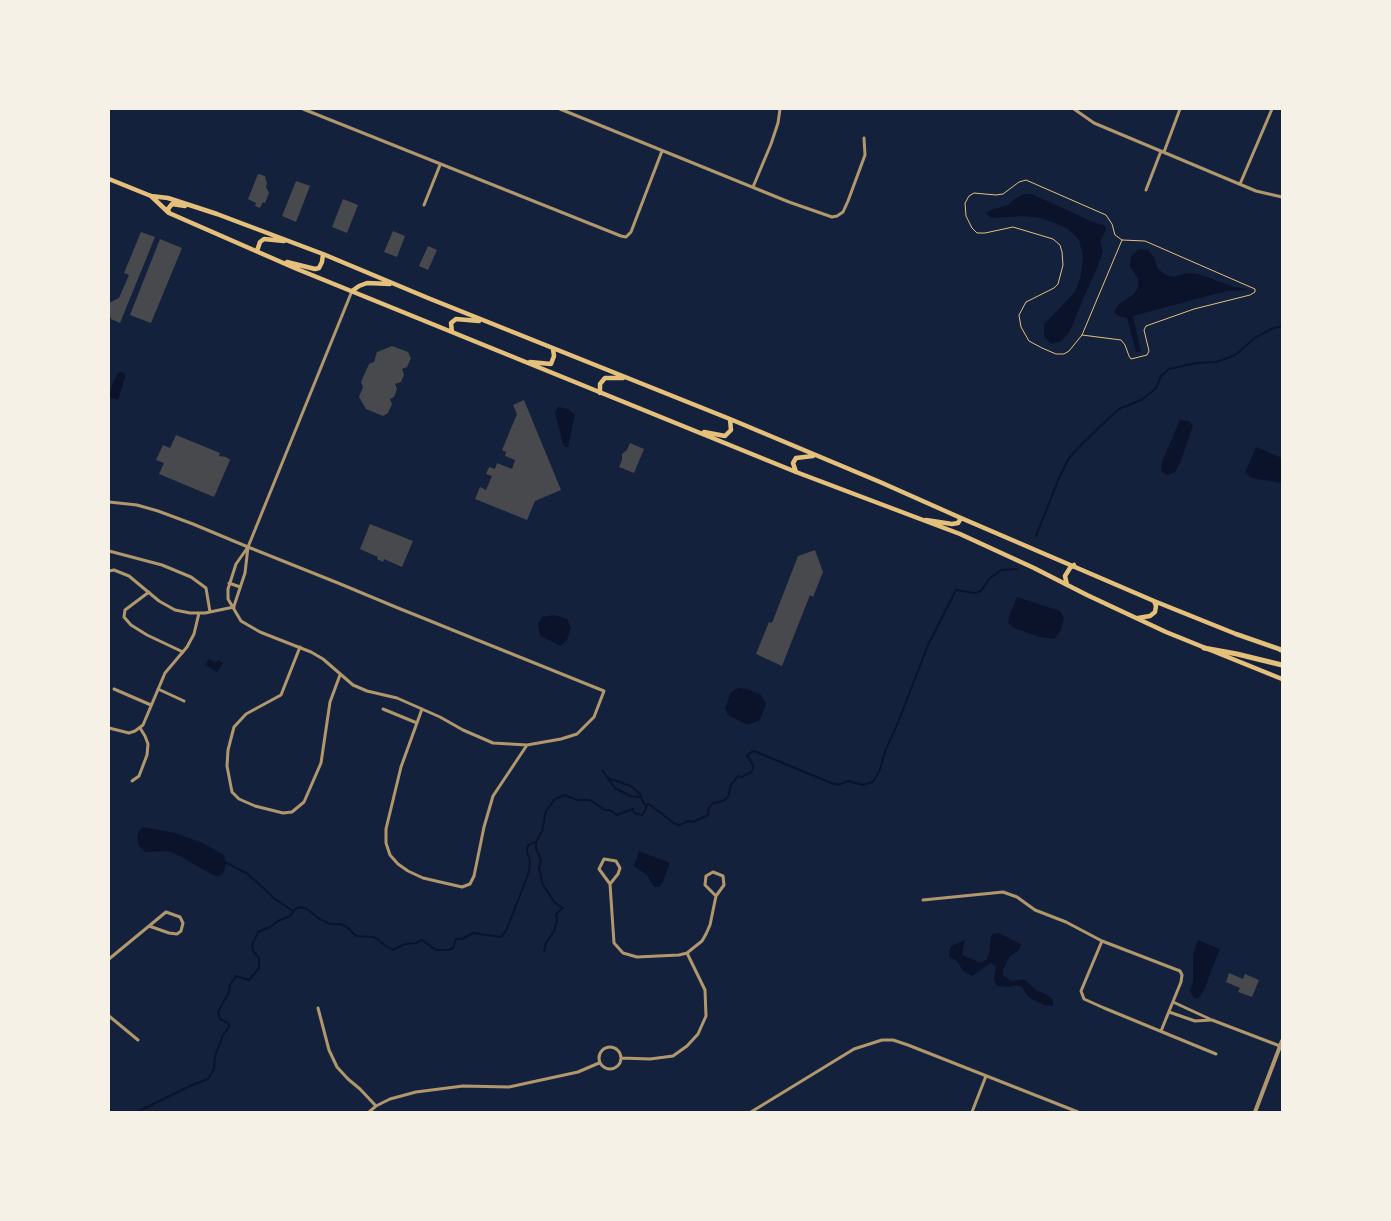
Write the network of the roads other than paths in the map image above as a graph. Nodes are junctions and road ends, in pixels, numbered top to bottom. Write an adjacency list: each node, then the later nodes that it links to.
1 (303, 109): 10 (street)
2 (560, 109): 8 (street)
3 (780, 109): 13 (street)
4 (1074, 109): 9 (street)
5 (1180, 109): 9 (street)
6 (1272, 109): 12 (street)
7 (864, 138): 13 (street)
8 (662, 151): 10 (street); 13 (street)
9 (1162, 151): 12 (street); 14 (street)
10 (440, 165): 17 (street)
11 (109, 179): 15 (main road)
12 (1240, 184): 16 (street)
13 (753, 187)
14 (1146, 190)
15 (151, 196): 18 (main road); 19 (main road)
16 (1282, 197)
17 (424, 205)
18 (195, 207): 19 (main road); 20 (main road)
19 (168, 213): 21 (main road)
20 (291, 242): 21 (main road); 22 (main road)
21 (257, 251): 23 (main road)
22 (323, 254): 23 (main road); 24 (main road)
23 (272, 258): 25 (main road)
24 (394, 284): 25 (main road); 26 (main road)
25 (352, 291): 27 (main road); 39 (street)
26 (488, 322): 27 (main road); 28 (main road)
27 (452, 332): 29 (main road)
28 (553, 349): 29 (main road); 30 (main road)
29 (522, 360): 31 (main road)
30 (627, 378): 31 (main road); 32 (main road)
31 (600, 392): 33 (main road)
32 (730, 419): 33 (main road); 34 (main road)
33 (692, 430): 35 (main road)
34 (817, 456): 35 (main road); 37 (main road)
35 (796, 472): 38 (main road)
36 (109, 502): 39 (street)
37 (961, 518): 38 (main road); 41 (main road)
38 (919, 519): 44 (main road)
39 (248, 546): 43 (street); 45 (street); 68 (street)
40 (109, 551): 49 (street)
41 (1074, 566): 44 (main road); 47 (main road)
42 (109, 570): 46 (street)
43 (229, 583): 45 (street); 48 (street)
44 (1067, 585): 51 (main road)
45 (240, 587): 48 (street)
46 (149, 592): 50 (street); 55 (street)
47 (1154, 601): 51 (main road); 54 (main road)
48 (234, 607): 49 (street); 52 (street)
49 (210, 612): 50 (street)
50 (199, 613): 55 (street)
51 (1136, 619): 53 (main road)
52 (300, 647): 57 (street); 57 (street)
53 (1204, 648): 56 (main road); 58 (main road)
54 (1282, 650)
55 (183, 652): 59 (street)
56 (1280, 665)
57 (340, 675): 64 (street)
58 (1282, 679)
59 (158, 688): 61 (street); 62 (street)
60 (114, 689): 62 (street)
61 (184, 701)
62 (152, 705): 67 (street)
63 (383, 709): 65 (street)
64 (422, 709): 65 (street); 68 (street)
65 (417, 724): 68 (street)
66 (109, 728): 67 (street)
67 (140, 728): 69 (street)
68 (527, 745)
69 (132, 782)
70 (610, 884): 70 (street); 75 (street)
71 (716, 896): 71 (street); 75 (street)
72 (923, 900): 74 (street)
73 (149, 926): 73 (street); 76 (street)
74 (1102, 941): 77 (street); 82 (street)
75 (687, 953): 87 (street)
76 (109, 959)
77 (1173, 1002): 79 (street); 81 (street)
78 (318, 1008): 90 (street)
79 (1169, 1012): 81 (street); 82 (street)
80 (109, 1016): 83 (street)
81 (1212, 1020): 85 (street)
82 (1161, 1031): 86 (street)
83 (138, 1040)
84 (1282, 1040): 85 (street)
85 (1280, 1046): 95 (street)
86 (1216, 1054)
87 (621, 1058): 88 (street); 88 (street)
88 (599, 1063): 90 (street)
89 (986, 1076): 92 (street); 93 (street); 94 (street)
90 (376, 1106): 91 (street)
91 (369, 1112)
92 (751, 1112)
93 (972, 1112)
94 (1078, 1112)
95 (1255, 1112)

